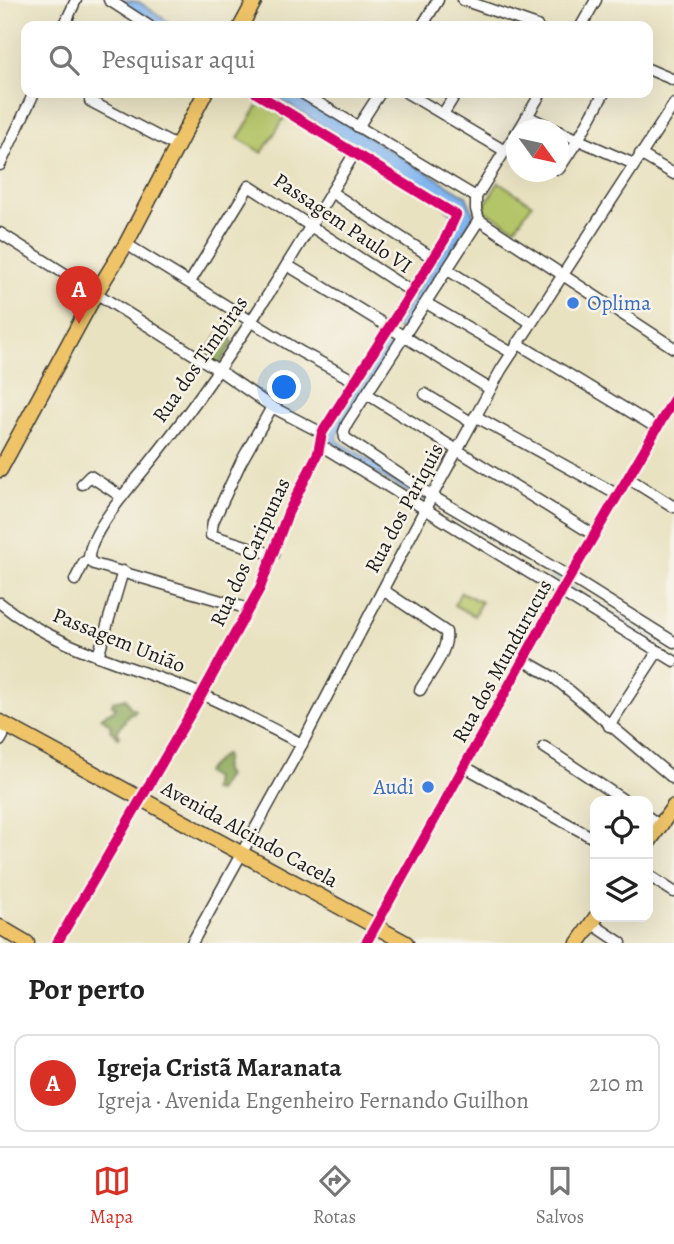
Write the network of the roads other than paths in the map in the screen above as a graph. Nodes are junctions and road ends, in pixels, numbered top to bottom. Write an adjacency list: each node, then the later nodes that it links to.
1 (76, 0): 8 (street)
2 (109, 0): 9 (street)
3 (256, 0): 10 (main road)
4 (438, 0): 11 (street)
5 (463, 0): 7 (street)
6 (596, 0): 14 (street)
7 (504, 15): 12 (street); 13 (street)
8 (66, 21)
9 (141, 21)
10 (244, 21)
11 (425, 21)
12 (500, 21)
13 (522, 21)
14 (584, 21)
15 (653, 71): 16 (street)
16 (674, 80)
17 (31, 98): 35 (street)
18 (202, 98): 36 (main road)
19 (264, 98): 38 (street)
20 (310, 98): 32 (street)
21 (377, 98): 32 (street)
22 (416, 98): 28 (street)
23 (453, 98): 28 (street)
24 (538, 98): 29 (street)
25 (601, 98): 34 (street)
26 (90, 101): 36 (street)
27 (674, 104): 40 (street, Rua dos Pariquis)
28 (443, 114): 37 (street)
29 (527, 116): 30 (street); 31 (street)
30 (525, 119)
31 (533, 119)
32 (358, 127): 44 (street)
33 (569, 136): 34 (street)
34 (578, 140): 39 (street); 40 (street)
35 (4, 146): 41 (street)
36 (176, 146): 48 (main road)
37 (505, 151): 44 (street)
38 (354, 154): 43 (street, Rua dos Timbiras); 49 (street, Rua dos Caripunas)
39 (569, 154)
40 (637, 159): 42 (street); 52 (street, Rua dos Pariquis)
41 (0, 165)
42 (674, 174)
43 (331, 192): 46 (street, Rua dos Timbiras); 49 (street)
44 (475, 197): 45 (street)
45 (479, 220): 51 (street); 52 (street)
46 (310, 227): 50 (street, Rua dos Timbiras); 53 (street, Passagem Paulo VI); 54 (street, Passagem Paulo VI)
47 (0, 233): 55 (street)
48 (126, 244): 53 (street); 55 (main road)
49 (433, 258): 54 (street, Rua dos Caripunas)
50 (287, 264): 57 (street, Rua dos Timbiras); 59 (street)
51 (448, 270): 56 (street); 58 (street)
52 (563, 274): 58 (street, Rua dos Pariquis); 62 (street)
53 (190, 282): 57 (street)
54 (412, 292): 59 (street, Rua dos Caripunas)
55 (96, 293): 63 (street); 74 (main road)
56 (426, 303): 60 (street); 61 (street)
57 (251, 321): 63 (street, Rua dos Timbiras); 64 (street)
58 (530, 322): 61 (street, Rua dos Pariquis)
59 (390, 328): 60 (street); 64 (street, Rua dos Caripunas)
60 (404, 337): 65 (street); 66 (street)
61 (514, 348): 65 (street, Rua dos Pariquis); 71 (street)
62 (674, 348)
63 (220, 371): 69 (street); 79 (street, Rua dos Timbiras)
64 (355, 381): 72 (street, Rua dos Caripunas)
65 (490, 389): 70 (street, Rua dos Pariquis)
66 (367, 394): 73 (street); 77 (street)
67 (425, 394): 70 (street)
68 (674, 399): 71 (street, Rua dos Mundurucus)
69 (272, 407): 72 (street); 83 (street)
70 (473, 419): 73 (street, Rua dos Pariquis); 78 (street)
71 (657, 428): 75 (street, Rua dos Mundurucus)
72 (321, 439): 80 (street); 83 (street, Rua dos Caripunas)
73 (456, 451): 77 (street, Rua dos Pariquis); 82 (street)
74 (0, 470)
75 (628, 478): 78 (street, Rua dos Mundurucus); 81 (street)
76 (82, 484): 79 (street)
77 (432, 495): 80 (street, Rua dos Pariquis); 86 (street)
78 (618, 495): 82 (street, Rua dos Mundurucus)
79 (122, 497): 84 (street, Rua dos Timbiras)
80 (426, 507): 88 (street, Rua dos Pariquis); 89 (street)
81 (674, 507)
82 (594, 536): 86 (street, Rua dos Mundurucus)
83 (274, 555): 91 (street, Rua dos Caripunas)
84 (89, 560): 85 (street); 87 (street, Rua dos Timbiras)
85 (123, 571): 91 (street); 94 (street)
86 (570, 577): 89 (street, Rua dos Mundurucus); 92 (street)
87 (75, 580)
88 (383, 590): 97 (street); 102 (street, Rua dos Pariquis)
89 (562, 592): 93 (street); 95 (street, Rua dos Mundurucus)
90 (0, 603): 94 (street, Passagem União)
91 (249, 609): 98 (street, Rua dos Caripunas)
92 (674, 642)
93 (658, 651): 96 (street); 100 (street)
94 (99, 656): 98 (street, Passagem União)
95 (525, 661): 100 (street); 104 (street, Rua dos Mundurucus)
96 (674, 661)
97 (419, 690)
98 (202, 694): 102 (street, Passagem União); 107 (street, Rua dos Caripunas)
99 (1, 725): 101 (street); 107 (main road, Avenida Alcindo Cacela)
100 (609, 726): 105 (street)
101 (0, 741)
102 (302, 744): 111 (street, Rua dos Pariquis)
103 (544, 747): 106 (street)
104 (465, 767): 110 (street); 116 (street, Rua dos Mundurucus)
105 (674, 779)
106 (618, 796)
107 (141, 799): 111 (main road, Avenida Alcindo Cacela); 119 (street, Rua dos Caripunas)
108 (674, 806): 109 (main road)
109 (654, 821)
110 (590, 836)
111 (241, 854): 116 (main road, Avenida Alcindo Cacela); 120 (street, Rua dos Pariquis)
112 (653, 878): 113 (street)
113 (674, 892)
114 (593, 922): 123 (main road)
115 (596, 922): 124 (street)
116 (375, 926): 121 (street, Rua dos Mundurucus); 122 (main road, Avenida Alcindo Cacela)
117 (0, 927): 118 (main road)
118 (27, 943)
119 (57, 943)
120 (191, 943)
121 (366, 943)
122 (406, 943)
123 (578, 943)
124 (621, 943)

